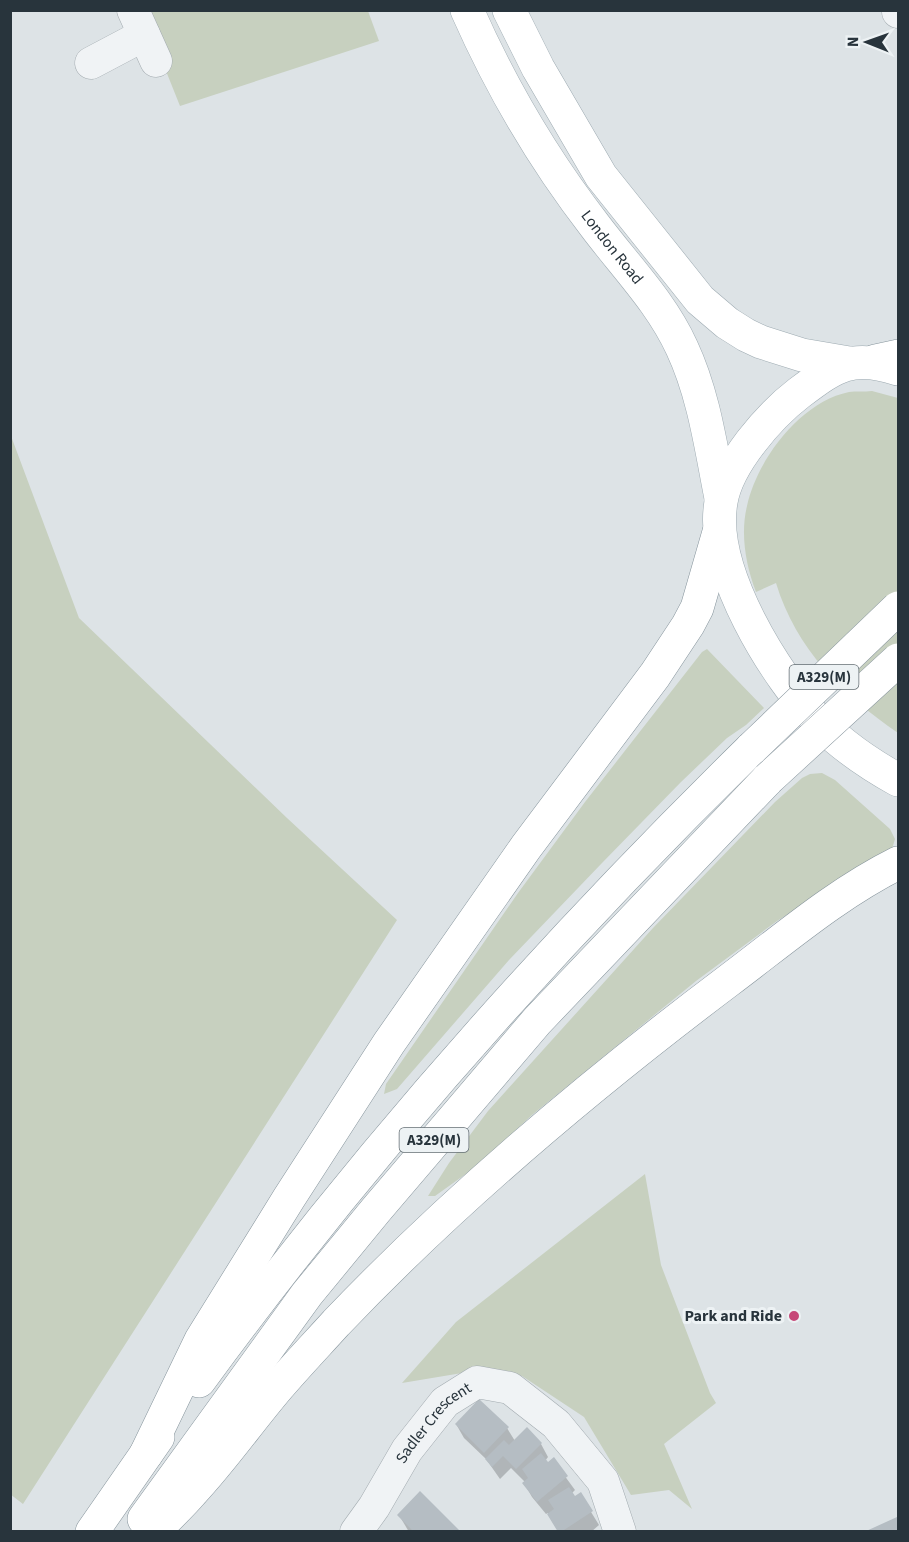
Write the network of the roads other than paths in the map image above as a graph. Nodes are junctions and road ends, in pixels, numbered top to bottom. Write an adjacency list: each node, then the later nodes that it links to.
1 (467, 10): 6 (main road, London Road)
2 (509, 10): 5 (main road, London Road)
3 (144, 35): 4 (street)
4 (91, 63)
5 (880, 362): 6 (main road)
6 (721, 498): 7 (main road)
7 (719, 532): 10 (main road); 12 (main road, A329(M))
8 (898, 608): 12 (main road, A329(M), bridge)
9 (898, 660): 14 (main road, A329(M), bridge)
10 (898, 780)
11 (898, 863): 15 (main road)
12 (146, 1454): 13 (main road, A329(M))
13 (92, 1532)
14 (135, 1532)
15 (153, 1532)
16 (356, 1532): 17 (street, Sadler Crescent)
17 (620, 1532)

